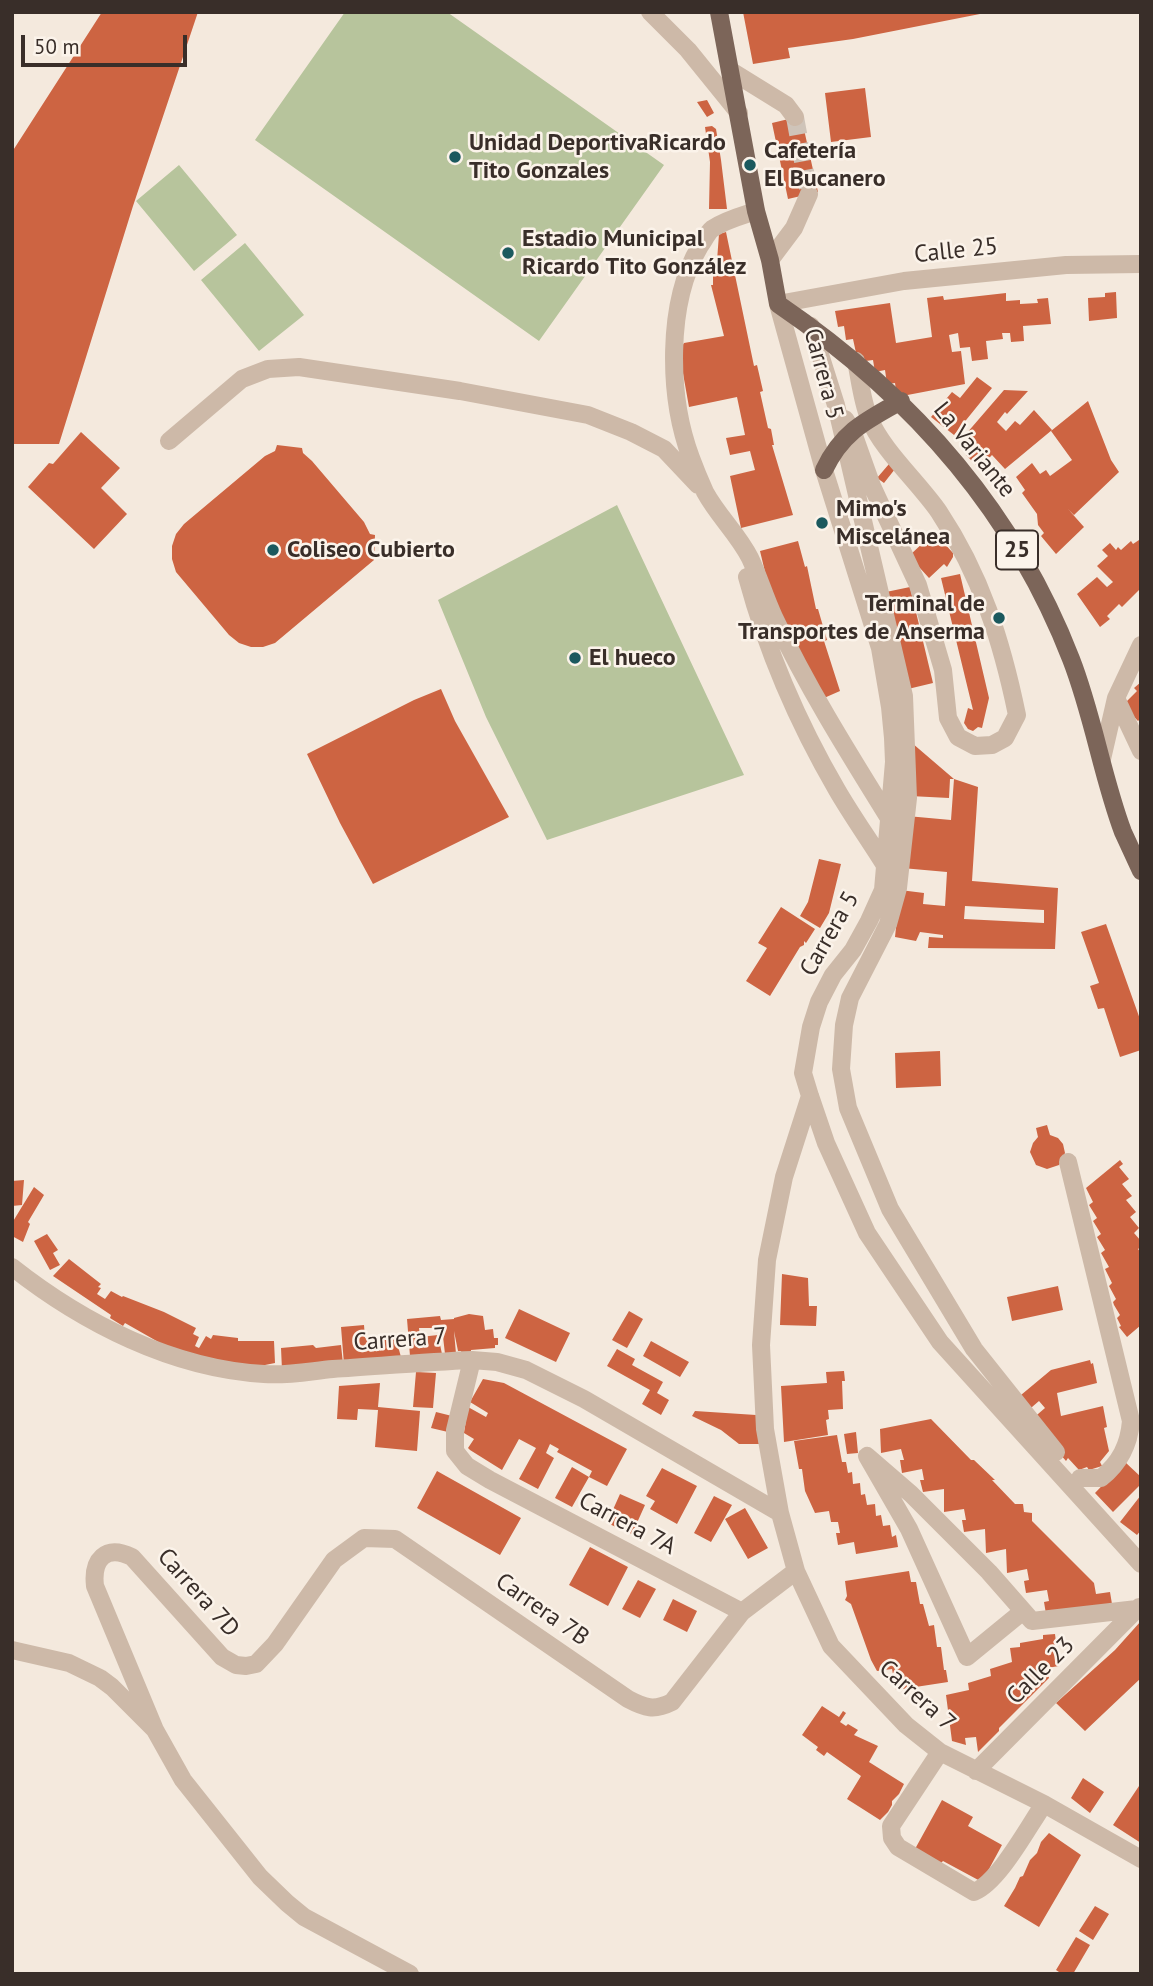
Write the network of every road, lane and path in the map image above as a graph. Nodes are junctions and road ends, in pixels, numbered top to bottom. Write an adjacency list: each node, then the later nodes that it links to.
1 (650, 12): 4 (street)
2 (719, 12): 3 (main road, Carrera 5)
3 (731, 71): 4 (main road, Carrera 5); 5 (street)
4 (739, 113): 7 (main road, Carrera 5)
5 (795, 117)
6 (809, 194): 8 (street)
7 (756, 211): 8 (main road, Carrera 5); 18 (street)
8 (770, 260): 10 (main road, Carrera 5)
9 (1141, 264): 10 (street, Calle 25)
10 (778, 304): 11 (main road, La Variante / 25); 17 (street, Carrera 5)
11 (811, 327): 12 (main road, La Variante / 25); 15 (street, Carrera 5)
12 (856, 361): 13 (main road, La Variante / 25); 14 (street)
13 (901, 401): 14 (main road); 23 (main road, La Variante / 25)
14 (869, 418): 15 (main road); 15 (street)
15 (847, 434): 17 (main road); 32 (street, Carrera 5)
16 (169, 441): 18 (street)
17 (824, 470): 24 (street, Carrera 5)
18 (706, 494): 19 (street)
19 (736, 533): 24 (street); 25 (street)
20 (1141, 645): 21 (street)
21 (1116, 698): 22 (street); 23 (street)
22 (1141, 751)
23 (1102, 759): 26 (main road, La Variante / 25)
24 (890, 820): 25 (street, Carrera 5)
25 (887, 867): 27 (street, Carrera 5)
26 (1141, 871)
27 (810, 1097): 33 (street, Carrera 7); 36 (street, Carrera 5)
28 (1068, 1162): 31 (street)
29 (12, 1267): 30 (street, Carrera 7)
30 (472, 1360): 33 (street, Carrera 7); 39 (street, Carrera 7A)
31 (1136, 1417): 32 (street)
32 (1080, 1478): 35 (street, Carrera 5)
33 (779, 1513): 37 (street, Carrera 7)
34 (395, 1539): 39 (street, Carrera 7B); 42 (street, Carrera 7D)
35 (1141, 1546)
36 (1141, 1564)
37 (796, 1571): 39 (street); 43 (street, Carrera 7)
38 (1139, 1607): 40 (street); 44 (street, Calle 23)
39 (742, 1612)
40 (1022, 1612): 40 (street)
41 (12, 1650): 42 (street)
42 (155, 1730): 47 (street)
43 (940, 1752): 44 (street, Carrera 7); 45 (street)
44 (976, 1770): 45 (street, Carrera 7)
45 (1044, 1804): 46 (street, Carrera 7)
46 (1141, 1859)
47 (410, 1974)

